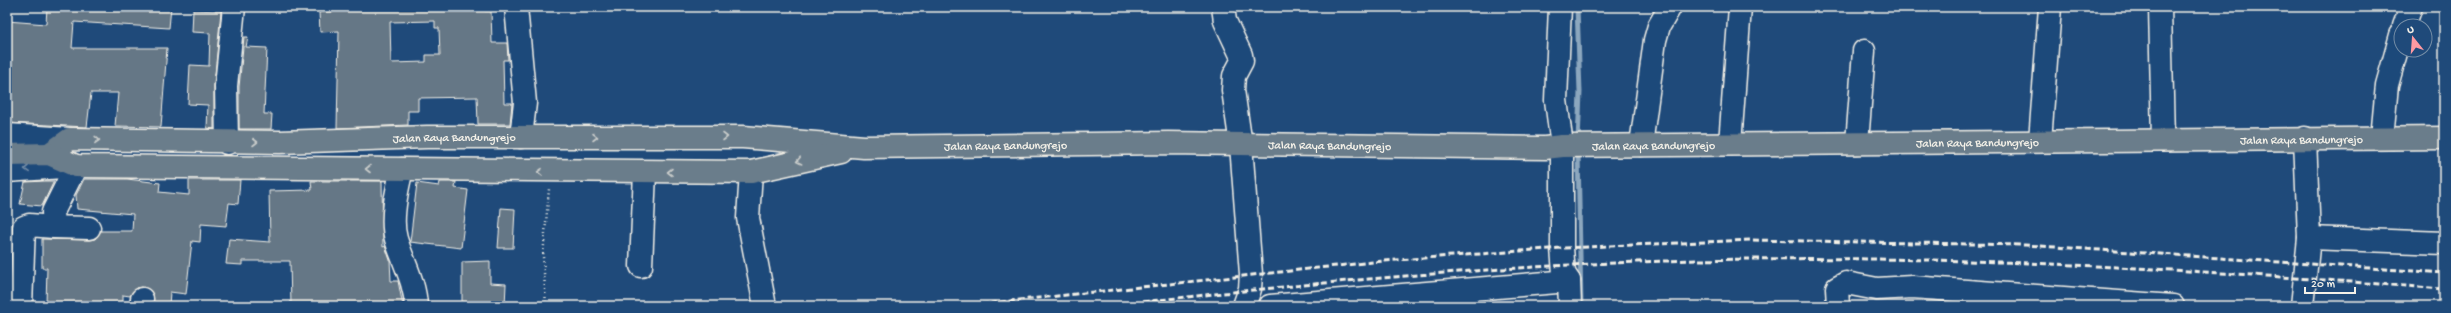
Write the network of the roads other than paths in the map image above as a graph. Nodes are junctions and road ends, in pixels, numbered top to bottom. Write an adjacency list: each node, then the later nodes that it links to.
1 (234, 7): 22 (street)
2 (516, 7): 14 (street)
3 (1223, 7): 25 (street)
4 (1560, 7): 27 (street)
5 (1670, 7): 26 (street)
6 (1740, 7): 24 (street)
7 (2050, 7): 21 (street)
8 (2160, 7): 20 (street)
9 (2411, 7): 10 (street)
10 (2407, 18)
11 (1864, 51): 23 (street)
12 (2395, 58): 17 (street)
13 (7, 135): 19 (street)
14 (521, 137): 15 (main road, Jalan Raya Bandungrejo); 22 (main road, Jalan Raya Bandungrejo, one-way to 14)
15 (572, 137): 28 (main road, Jalan Raya Bandungrejo, one-way to 28); 34 (main road)
16 (2305, 138): 17 (main road, Jalan Raya Bandungrejo); 20 (main road, Jalan Raya Bandungrejo); 39 (street)
17 (2382, 138): 18 (main road, Jalan Raya Bandungrejo)
18 (2444, 138)
19 (70, 139): 22 (main road, Jalan Raya Bandungrejo, one-way to 22); 29 (main road)
20 (2163, 140): 21 (main road, Jalan Raya Bandungrejo)
21 (2040, 141): 23 (main road, Jalan Raya Bandungrejo)
22 (227, 142)
23 (1857, 143): 24 (main road, Jalan Raya Bandungrejo)
24 (1730, 144): 26 (main road, Jalan Raya Bandungrejo)
25 (1241, 145): 27 (main road, Jalan Raya Bandungrejo); 28 (main road, Jalan Raya Bandungrejo); 46 (street)
26 (1641, 145): 27 (main road, Jalan Raya Bandungrejo)
27 (1572, 146): 42 (street)
28 (864, 147): 36 (main road, Jalan Raya Bandungrejo, one-way to 36)
29 (49, 154): 30 (main road, Jalan Raya Bandungrejo); 31 (main road, Jalan Raya Bandungrejo)
30 (7, 155)
31 (76, 166): 32 (main road, Jalan Raya Bandungrejo, one-way to 31); 33 (street, one-way to 33); 37 (street)
32 (402, 169): 34 (main road, Jalan Raya Bandungrejo, one-way to 32); 44 (street)
33 (7, 170)
34 (572, 171): 35 (main road, Jalan Raya Bandungrejo)
35 (644, 172): 36 (main road, Jalan Raya Bandungrejo, one-way to 35); 41 (street)
36 (751, 172): 45 (street)
37 (54, 227): 38 (street); 43 (street)
38 (89, 228)
39 (2309, 238): 40 (street); 51 (street)
40 (2444, 243)
41 (641, 266)
42 (1570, 281): 47 (street); 48 (street)
43 (21, 306)
44 (416, 306)
45 (765, 306)
46 (1244, 306)
47 (1270, 306)
48 (1570, 306)
49 (1838, 306): 50 (street)
50 (2173, 306)
51 (2302, 306)

